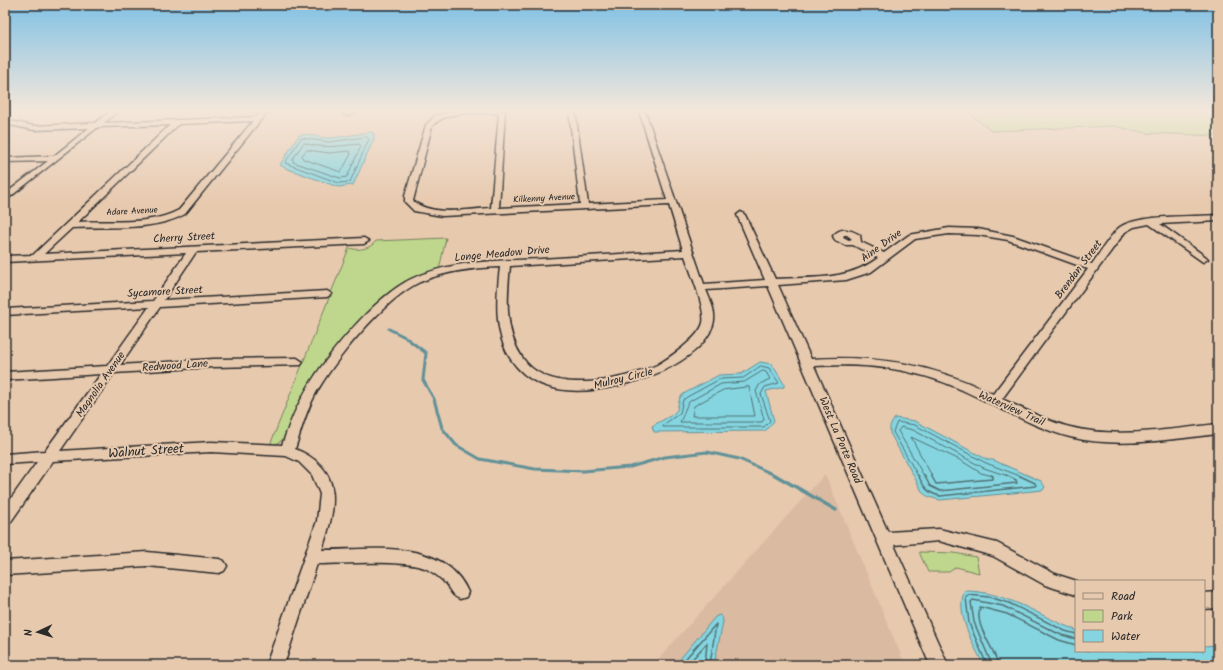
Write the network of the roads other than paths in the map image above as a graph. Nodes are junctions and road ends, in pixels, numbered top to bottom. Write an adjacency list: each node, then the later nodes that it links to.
1 (75, 142): 8 (street)
2 (156, 142): 17 (street)
3 (239, 142): 17 (street, Adare Avenue)
4 (424, 142): 13 (street, Kilkenny Avenue)
5 (499, 142): 13 (street)
6 (576, 142): 12 (street)
7 (653, 142): 11 (street)
8 (55, 158): 9 (street); 10 (street)
9 (5, 160)
10 (5, 198)
11 (673, 202): 12 (street, Kilkenny Avenue); 21 (street)
12 (584, 206): 13 (street, Kilkenny Avenue)
13 (494, 210)
14 (741, 215): 28 (street, West La Porte Road)
15 (1218, 218): 16 (street, Brendan Street)
16 (1150, 221): 25 (street); 27 (street, Brendan Street)
17 (71, 224): 23 (street)
18 (364, 241): 20 (street, Cherry Street)
19 (855, 242): 22 (street)
20 (193, 249): 23 (street, Cherry Street); 31 (street, Magnolia Avenue)
21 (690, 254): 26 (street, Longe Meadow Drive); 29 (street)
22 (884, 256): 27 (street, Aine Drive); 28 (street, Aine Drive)
23 (36, 257): 24 (street, Cherry Street)
24 (5, 259)
25 (1203, 260)
26 (505, 263): 29 (street, Mulroy Circle); 39 (street, Longe Meadow Drive)
27 (1094, 268): 37 (street, Brendan Street)
28 (772, 283): 29 (street, Aine Drive); 34 (street, West La Porte Road)
29 (700, 287)
30 (327, 294): 31 (street, Sycamore Street)
31 (157, 303): 32 (street, Sycamore Street); 35 (street, Magnolia Avenue)
32 (5, 312)
33 (297, 362): 35 (street, Redwood Lane)
34 (808, 363): 37 (street, Waterview Trail); 43 (street, West La Porte Road)
35 (110, 370): 36 (street, Redwood Lane); 40 (street, Magnolia Avenue)
36 (5, 376)
37 (994, 401): 38 (street, Waterview Trail)
38 (1218, 429)
39 (287, 452): 40 (street, Walnut Street); 44 (street, Walnut Street)
40 (49, 456): 41 (street, Walnut Street); 42 (street, Magnolia Avenue)
41 (5, 459)
42 (5, 519)
43 (883, 539): 47 (street); 52 (street, West La Porte Road)
44 (313, 557): 48 (street); 51 (street, Walnut Street)
45 (219, 566): 46 (street)
46 (5, 568)
47 (1075, 588)
48 (460, 592)
49 (1218, 600): 50 (street)
50 (1205, 601)
51 (275, 665)
52 (939, 665)

